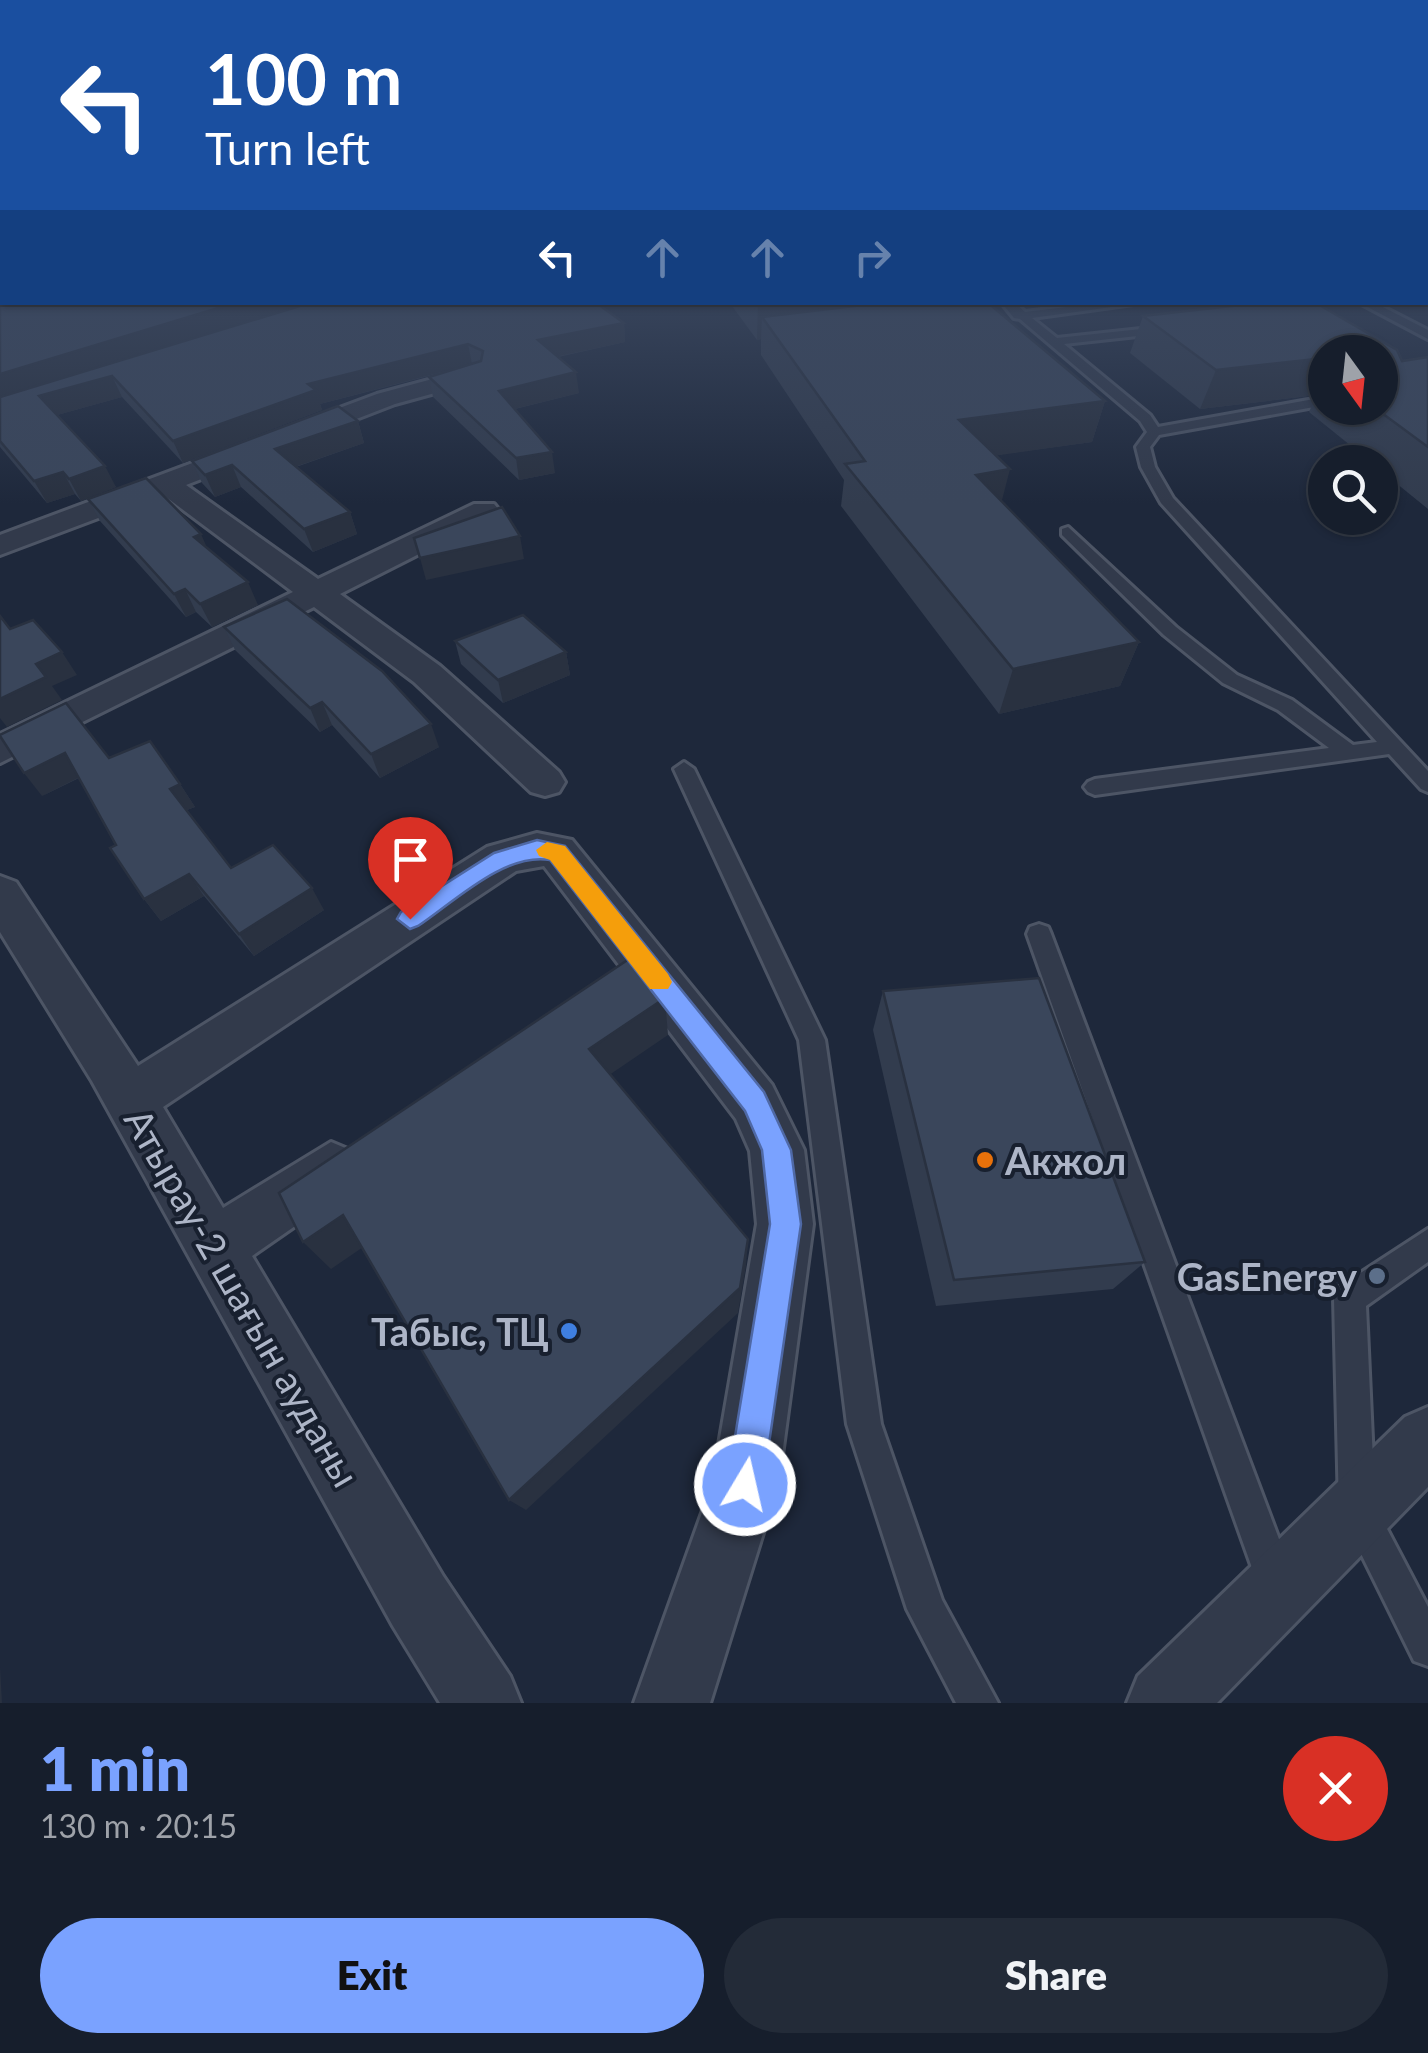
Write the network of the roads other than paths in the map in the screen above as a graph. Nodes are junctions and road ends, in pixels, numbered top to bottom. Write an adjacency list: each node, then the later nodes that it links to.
1 (1058, 345): 4 (lane)
2 (472, 374): 5 (street)
3 (1308, 403): 4 (lane)
4 (1154, 432): 10 (lane)
5 (164, 482): 8 (street); 9 (street)
6 (484, 510): 9 (street)
7 (1068, 532): 12 (lane)
8 (0, 546)
9 (316, 593): 11 (street); 14 (street)
10 (1391, 747): 12 (lane); 15 (lane)
11 (0, 750)
12 (1350, 753): 16 (lane)
13 (684, 769): 29 (lane)
14 (544, 782)
15 (1428, 784)
16 (1095, 787)
17 (0, 894): 19 (street, Атырау-2 шағын ауданы)
18 (1038, 934): 25 (lane)
19 (130, 1100): 22 (street, Атырау-2 шағын ауданы); 28 (street)
20 (362, 1148): 22 (street)
21 (1428, 1244): 24 (lane)
22 (214, 1247): 27 (street, Атырау-2 шағын ауданы)
23 (1428, 1440): 24 (street)
24 (1357, 1509): 25 (street); 26 (lane)
25 (1279, 1588): 30 (street)
26 (1428, 1647)
27 (483, 1703)
28 (672, 1703)
29 (978, 1703)
30 (1165, 1703)

